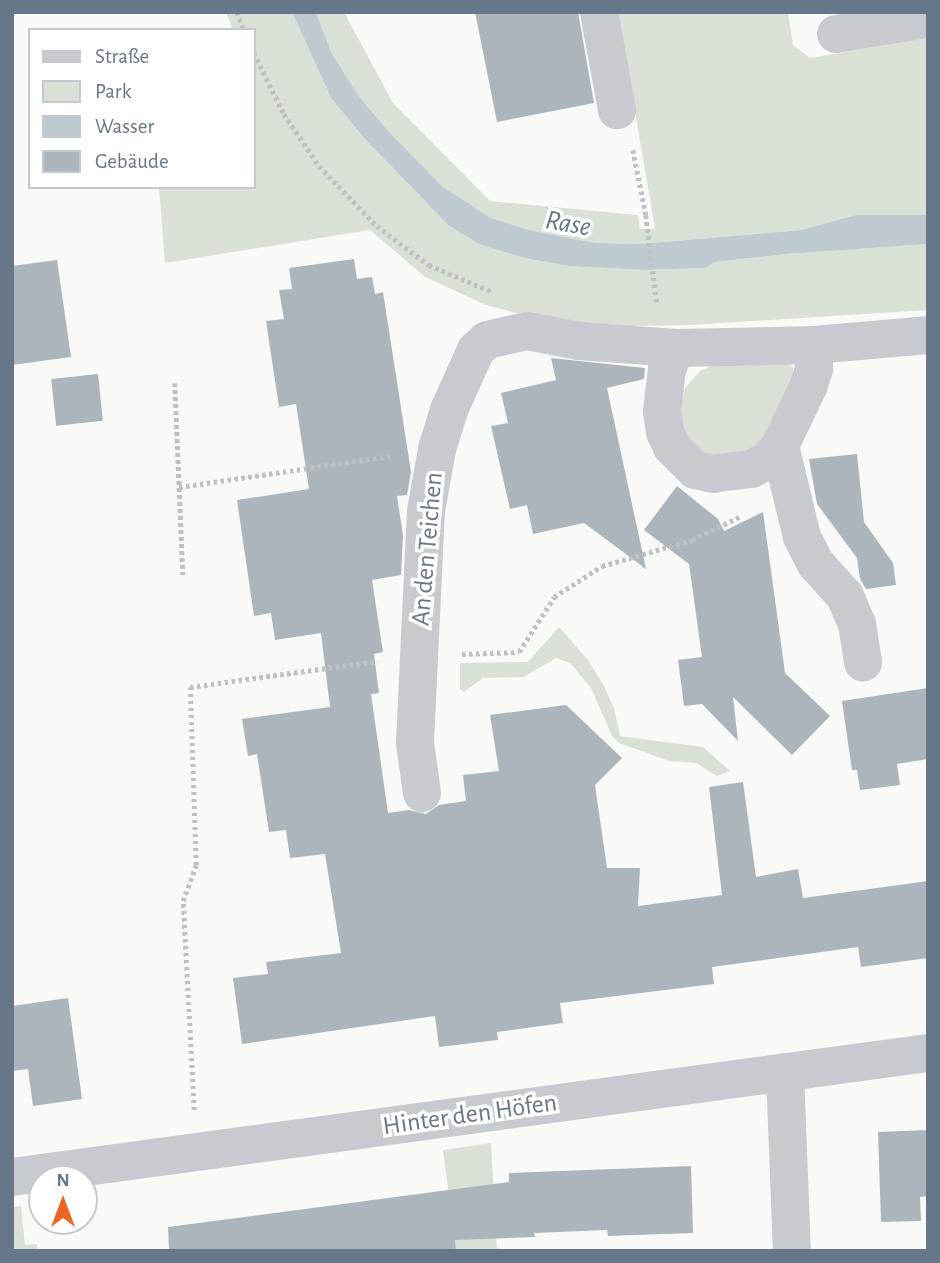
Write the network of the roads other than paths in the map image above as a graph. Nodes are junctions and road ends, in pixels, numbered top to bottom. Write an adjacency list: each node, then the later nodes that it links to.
1 (599, 12): 4 (street)
2 (928, 19): 3 (street)
3 (836, 34)
4 (617, 110)
5 (928, 335): 6 (street, An den Teichen)
6 (814, 345): 7 (street, An den Teichen); 8 (street)
7 (676, 348): 8 (street); 10 (street, An den Teichen)
8 (780, 446): 9 (street)
9 (863, 663)
10 (422, 793)
11 (928, 1053): 12 (street, Hinter den Höfen)
12 (785, 1072): 13 (street, Hinter den Höfen); 14 (street)
13 (12, 1177)
14 (792, 1251)

